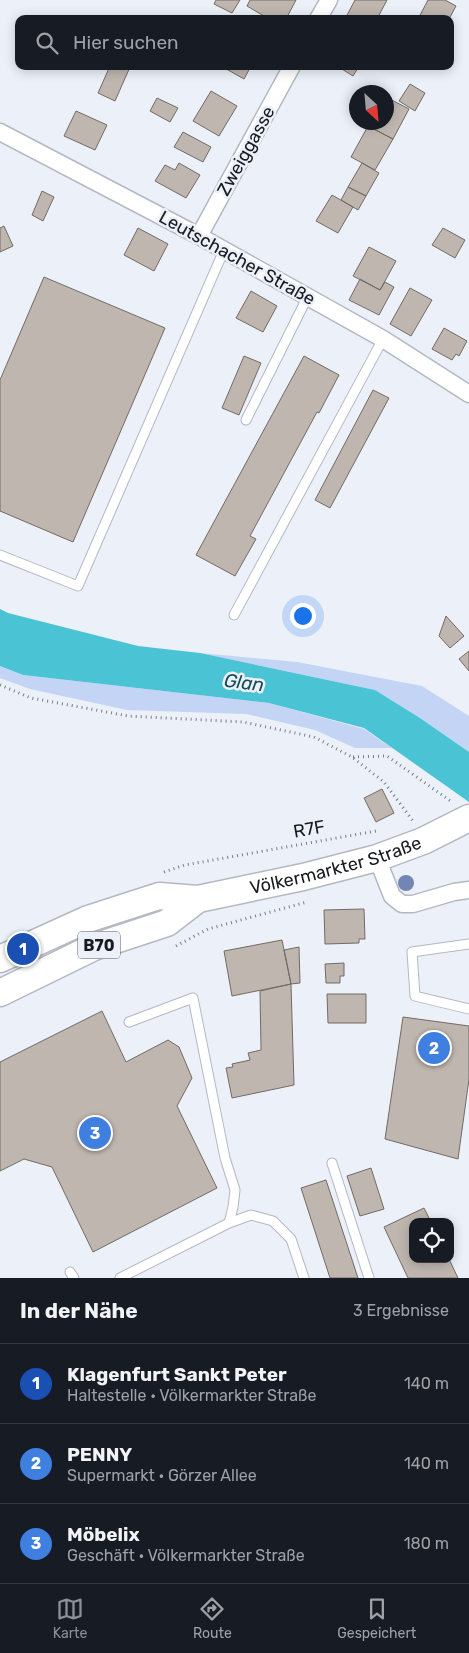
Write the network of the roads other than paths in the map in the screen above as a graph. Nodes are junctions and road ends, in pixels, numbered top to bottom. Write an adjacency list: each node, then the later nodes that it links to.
1 (329, 0): 2 (street)
2 (320, 15)
3 (290, 70): 5 (street, Zweiggasse)
4 (0, 132): 5 (street, Leutschacher Straße)
5 (199, 236): 6 (street, Leutschacher Straße)
6 (224, 250): 7 (street, Leutschacher Straße); 11 (lane)
7 (308, 296): 8 (street, Leutschacher Straße); 10 (lane)
8 (384, 338): 9 (street, Leutschacher Straße); 12 (lane)
9 (469, 394)
10 (246, 420)
11 (0, 555)
12 (234, 615)
13 (462, 814): 14 (main road, Völkermarkter Straße / B70)
14 (377, 858): 15 (street); 16 (main road, Völkermarkter Straße / B70)
15 (469, 890)
16 (198, 899): 18 (main road, Völkermarkter Straße / B70); 19 (main road, Völkermarkter Straße / B70)
17 (469, 944): 20 (lane)
18 (0, 959)
19 (0, 993)
20 (469, 1009)
21 (129, 1022): 23 (lane)
22 (332, 1163): 26 (lane)
23 (230, 1223): 24 (lane); 25 (lane)
24 (120, 1278)
25 (304, 1278)
26 (369, 1278)

